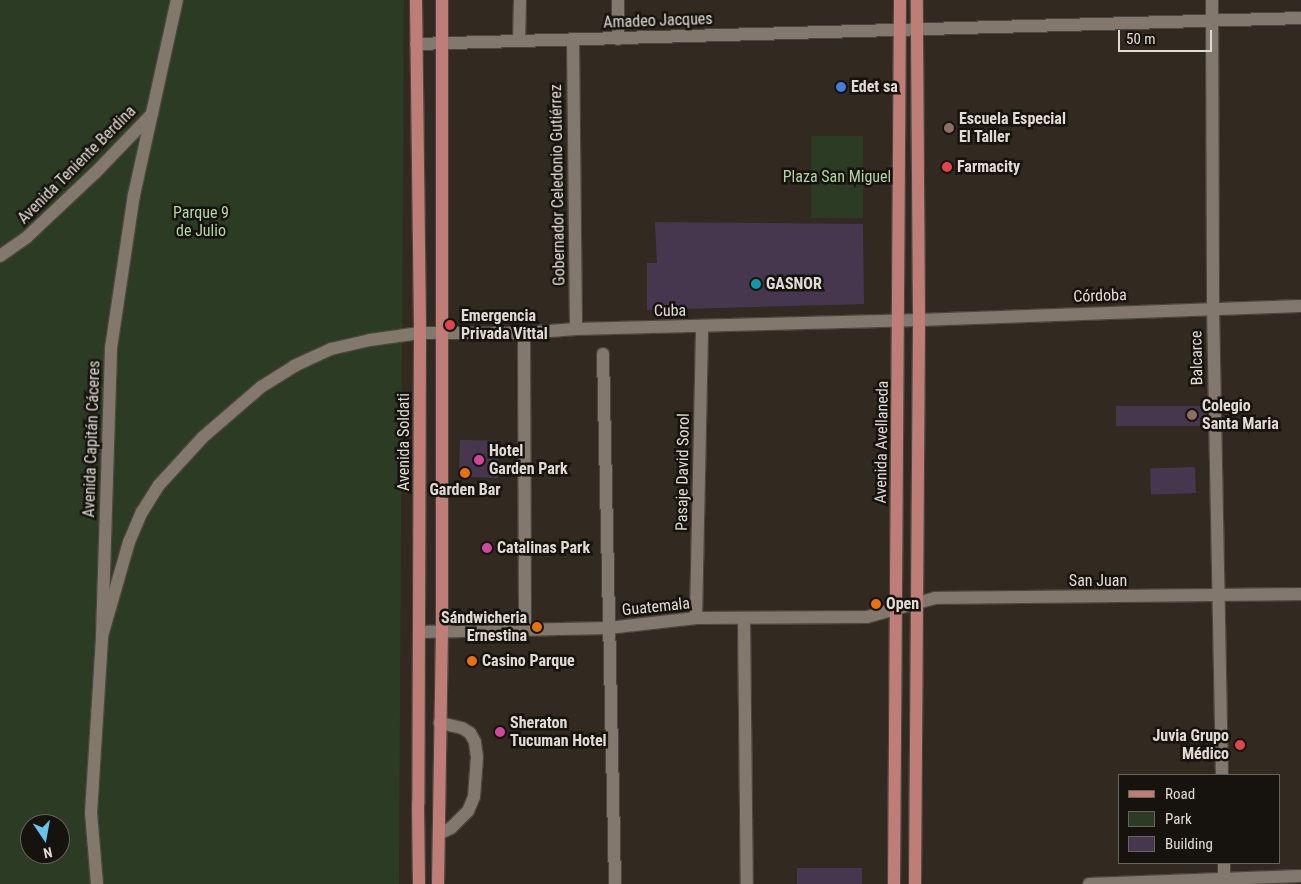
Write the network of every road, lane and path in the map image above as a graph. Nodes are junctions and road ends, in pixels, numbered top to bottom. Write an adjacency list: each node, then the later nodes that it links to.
1 (177, 0): 18 (street, Avenida Capitán Cáceres)
2 (416, 0): 16 (main road, Avenida Soldati)
3 (442, 0): 17 (main road)
4 (520, 0): 15 (street)
5 (618, 0): 13 (street)
6 (900, 0): 12 (main road, Avenida Avellaneda)
7 (918, 0): 11 (main road)
8 (1212, 0): 10 (street, Balcarce)
9 (1301, 18): 10 (street, Amadeo Jacques)
10 (1212, 20): 11 (street, Amadeo Jacques); 21 (street, Balcarce)
11 (918, 28): 12 (street, Amadeo Jacques); 23 (main road)
12 (901, 29): 13 (street, Amadeo Jacques); 22 (main road, Avenida Avellaneda)
13 (618, 39): 14 (street, Amadeo Jacques)
14 (572, 40): 15 (street, Amadeo Jacques); 25 (street, Gobernador Celedonio Gutiérrez)
15 (519, 42): 17 (street, Amadeo Jacques)
16 (416, 44): 17 (street, Amadeo Jacques); 27 (main road, Avenida Soldati)
17 (442, 44): 28 (main road)
18 (152, 114): 19 (street, Avenida Teniente Berdina); 40 (street, Avenida Capitán Cáceres)
19 (0, 256)
20 (1301, 306): 21 (street, Córdoba)
21 (1213, 308): 23 (street, Córdoba); 31 (street, Balcarce)
22 (900, 320): 23 (street, Córdoba); 24 (street, Cuba); 33 (main road, Avenida Avellaneda)
23 (919, 320): 32 (main road)
24 (702, 326): 25 (street, Cuba); 34 (street, Pasaje David Sorol)
25 (576, 329): 26 (street, Cuba)
26 (524, 332): 28 (street, Cuba); 37 (street)
27 (420, 333): 28 (street, Cuba); 38 (main road, Avenida Soldati); 40 (street, Cuba)
28 (442, 334): 39 (main road)
29 (603, 354): 36 (street)
30 (1301, 594): 31 (street, San Juan)
31 (1218, 596): 32 (street, San Juan); 42 (street, Balcarce)
32 (916, 602): 33 (street, San Juan); 53 (main road)
33 (896, 610): 35 (street, Guatemala); 52 (main road, Avenida Avellaneda)
34 (696, 618): 35 (street, Guatemala); 36 (street, Guatemala)
35 (744, 618): 51 (street)
36 (608, 628): 37 (street, Guatemala); 50 (street)
37 (525, 631): 39 (street, Guatemala)
38 (420, 632): 39 (street, Guatemala); 48 (main road, Avenida Soldati)
39 (442, 632): 41 (main road)
40 (102, 636): 47 (street, Avenida Capitán Cáceres)
41 (440, 723): 43 (main road); 43 (street)
42 (1222, 774)
43 (439, 834): 49 (main road)
44 (1224, 864): 46 (street)
45 (1301, 876): 46 (street)
46 (1224, 882): 54 (street)
47 (97, 884)
48 (419, 884)
49 (438, 884)
50 (615, 884)
51 (747, 884)
52 (894, 884)
53 (915, 884)
54 (1089, 884)

